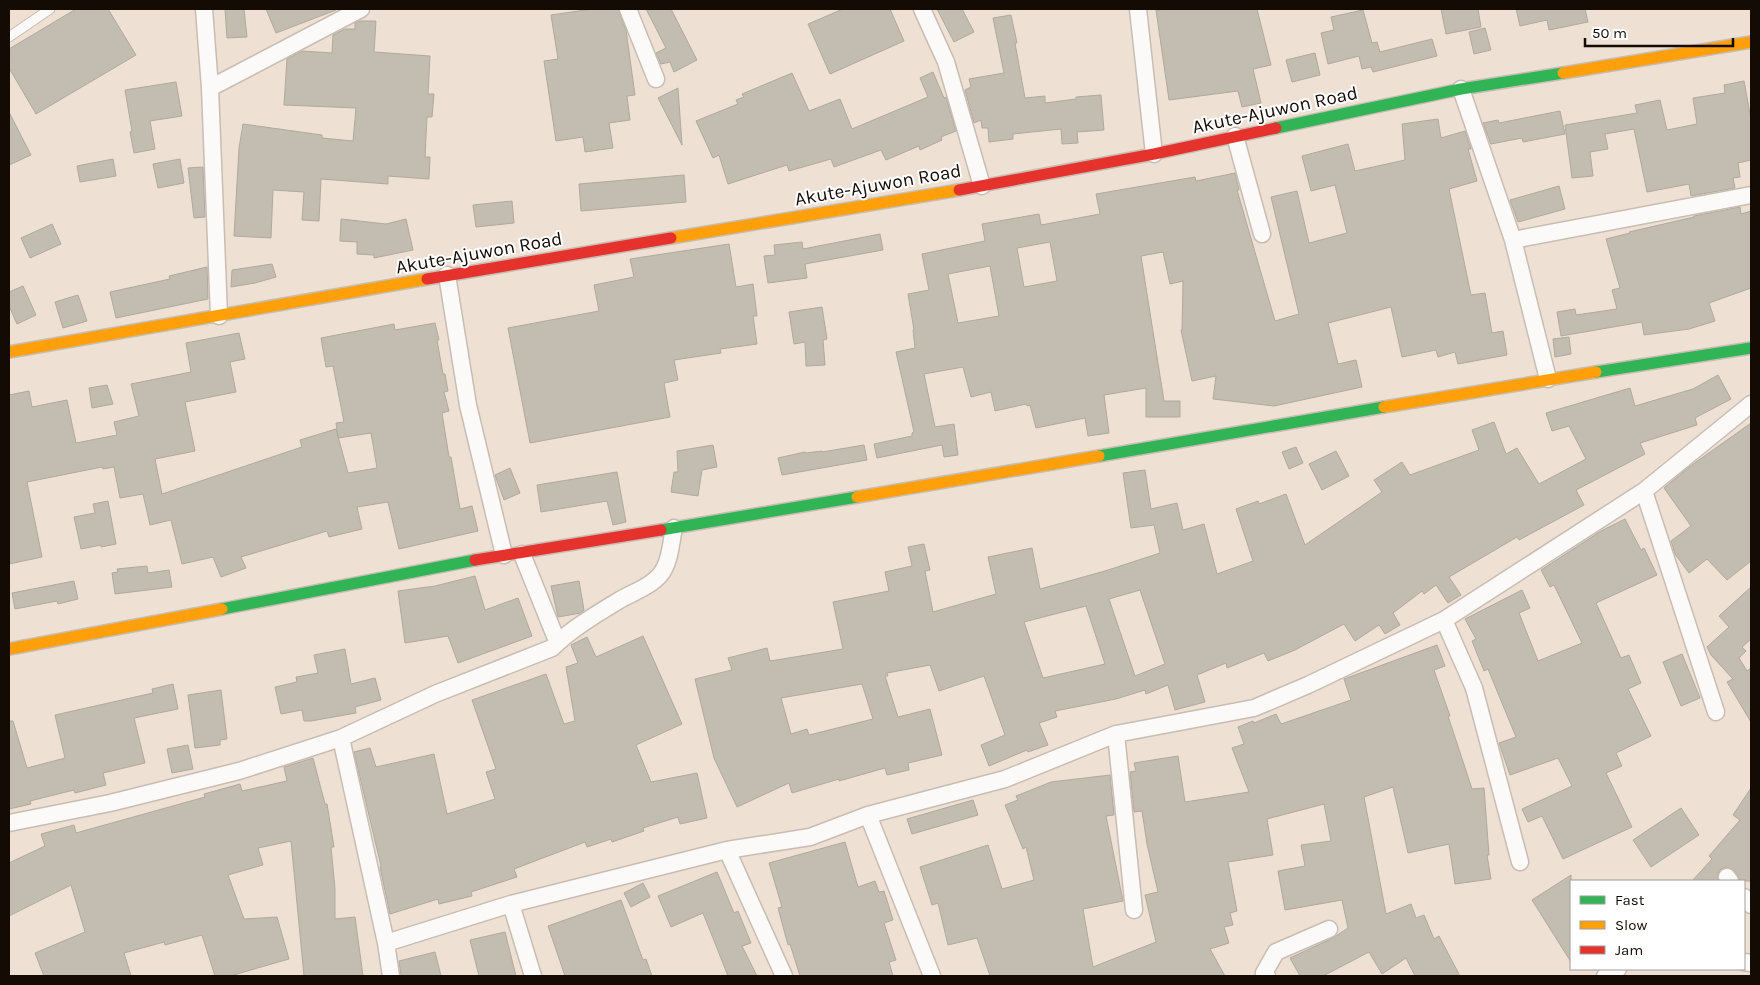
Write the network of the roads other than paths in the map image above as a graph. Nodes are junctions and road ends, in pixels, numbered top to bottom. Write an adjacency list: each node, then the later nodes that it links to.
1 (50, 9): 7 (lane)
2 (204, 9): 10 (street)
3 (361, 9): 10 (street)
4 (628, 9): 9 (street)
5 (922, 9): 14 (street)
6 (1138, 9): 13 (street)
7 (9, 36)
8 (1751, 42): 11 (main road, Akute-Ajuwon Road)
9 (656, 78)
10 (210, 88): 19 (street)
11 (1461, 89): 12 (main road, Akute-Ajuwon Road); 17 (street)
12 (1235, 136): 13 (main road, Akute-Ajuwon Road); 16 (street)
13 (1154, 154): 14 (main road, Akute-Ajuwon Road)
14 (982, 186): 18 (main road, Akute-Ajuwon Road)
15 (1751, 195): 17 (street)
16 (1262, 234)
17 (1513, 240): 22 (street)
18 (448, 275): 19 (main road, Akute-Ajuwon Road); 27 (street)
19 (219, 316): 21 (main road, Akute-Ajuwon Road)
20 (1751, 348): 22 (main road)
21 (9, 352)
22 (1548, 379): 25 (main road)
23 (1751, 404): 24 (street)
24 (1644, 491): 28 (street); 31 (street)
25 (674, 528): 26 (main road); 29 (street)
26 (522, 554): 27 (main road); 29 (street)
27 (504, 555): 30 (main road)
28 (1444, 620): 32 (street); 37 (street)
29 (560, 640): 33 (street)
30 (9, 649)
31 (1716, 712)
32 (1116, 734): 34 (street); 39 (street)
33 (341, 738): 35 (street); 41 (street)
34 (868, 814): 36 (street); 46 (street)
35 (9, 824)
36 (727, 850): 38 (street); 45 (street)
37 (1520, 862)
38 (511, 904): 41 (street); 44 (street)
39 (1134, 910)
40 (1329, 929): 47 (street)
41 (386, 943): 43 (street)
42 (1616, 970): 48 (street)
43 (391, 976)
44 (533, 976)
45 (784, 976)
46 (932, 976)
47 (1267, 976)
48 (1605, 976)

